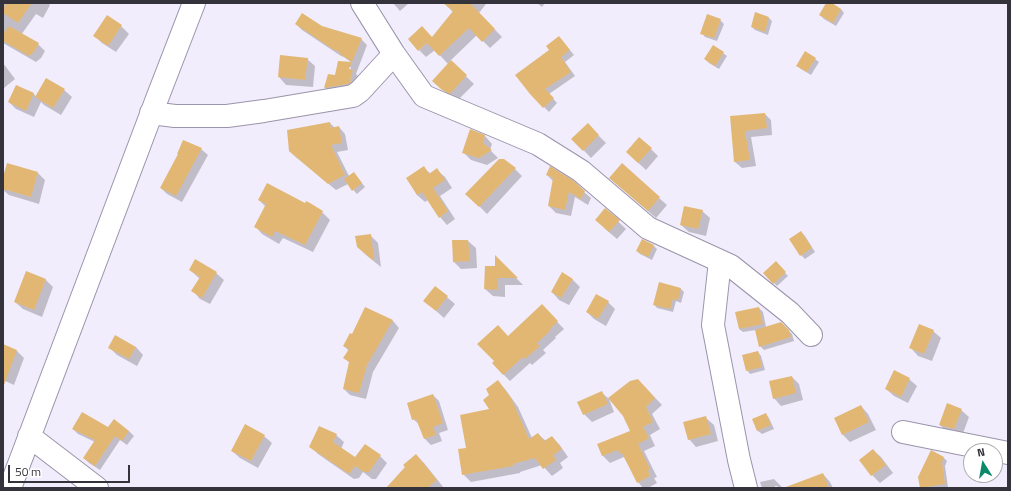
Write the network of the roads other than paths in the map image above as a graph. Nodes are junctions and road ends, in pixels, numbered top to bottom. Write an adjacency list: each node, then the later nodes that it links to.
1 (194, 3): 4 (street)
2 (362, 3): 3 (street)
3 (394, 54): 4 (street); 5 (street)
4 (151, 113): 8 (street)
5 (720, 261): 6 (street); 12 (street)
6 (811, 335)
7 (903, 432): 9 (street)
8 (29, 436): 10 (street); 11 (street)
9 (1008, 453)
10 (10, 488)
11 (97, 488)
12 (746, 488)

